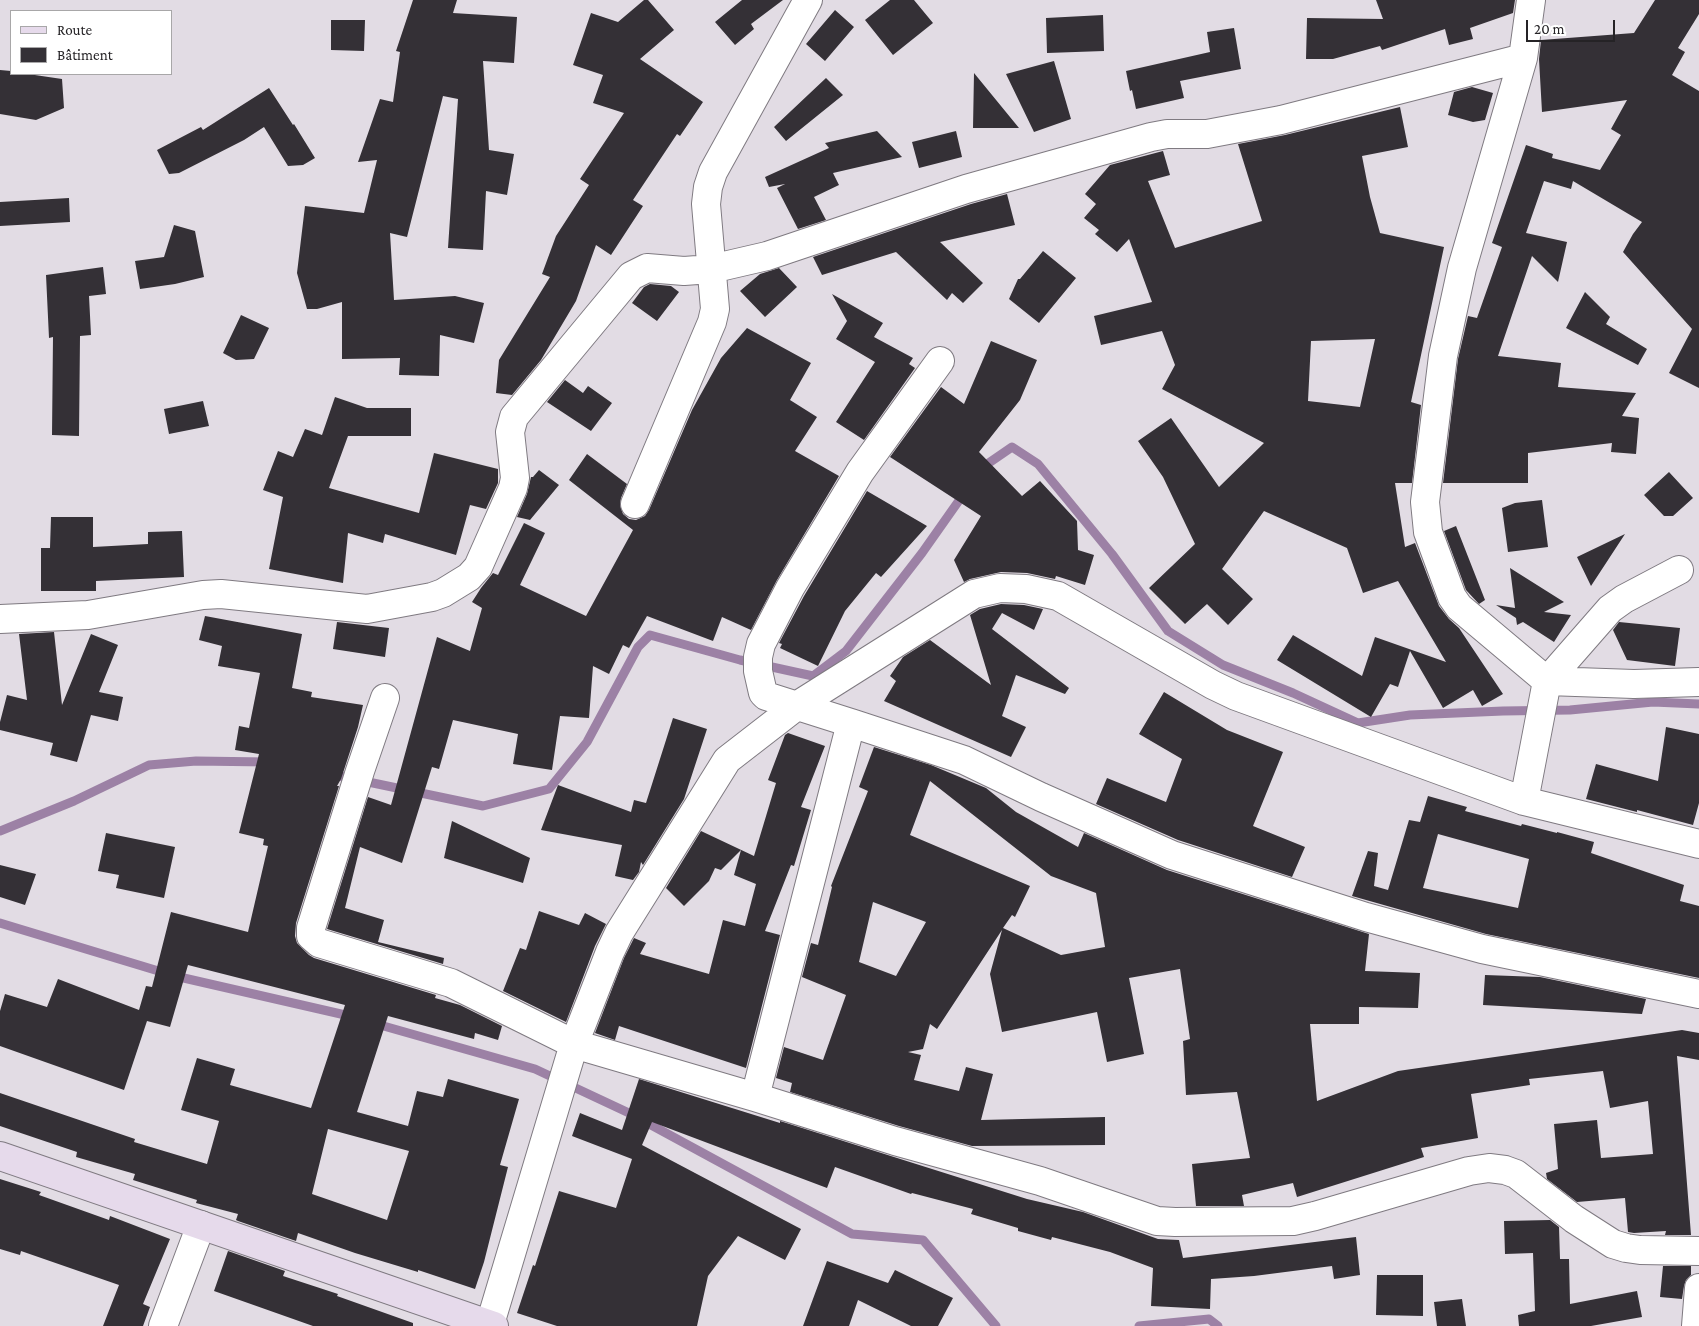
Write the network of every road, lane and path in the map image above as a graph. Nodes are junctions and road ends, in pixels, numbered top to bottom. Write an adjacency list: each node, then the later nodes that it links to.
1 (808, 0): 4 (street)
2 (1531, 0): 3 (street)
3 (1523, 58): 4 (street); 11 (street)
4 (711, 269): 6 (street); 8 (street)
5 (940, 361): 12 (street)
6 (635, 504)
7 (1679, 570): 11 (street)
8 (0, 618)
9 (1699, 682): 11 (street)
10 (384, 698): 17 (street)
11 (1544, 699): 14 (street)
12 (798, 705): 13 (street); 14 (street); 17 (street)
13 (851, 723): 16 (street); 18 (street)
14 (1524, 801): 15 (street)
15 (1699, 844)
16 (1699, 994)
17 (572, 1053): 18 (street); 23 (street)
18 (755, 1097): 21 (street)
19 (0, 1156): 20 (street)
20 (201, 1225): 23 (street); 24 (street)
21 (1699, 1251)
22 (1699, 1288): 25 (street)
23 (492, 1325)
24 (163, 1326)
25 (1696, 1326)

